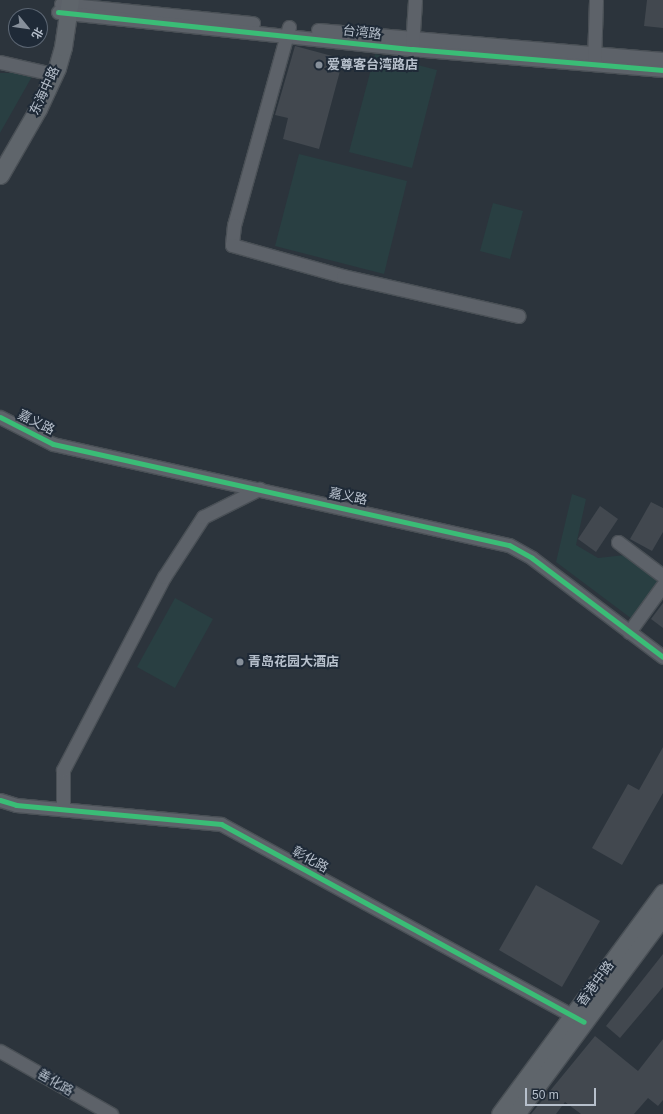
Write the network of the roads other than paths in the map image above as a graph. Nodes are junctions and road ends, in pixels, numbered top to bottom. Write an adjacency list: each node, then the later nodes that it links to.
1 (415, 0): 5 (street)
2 (596, 0): 6 (street)
3 (64, 5): 4 (street, 台湾路); 10 (main road, 东海中路); 12 (main road, 东海中路)
4 (288, 31): 5 (street, 台湾路); 13 (street)
5 (412, 44): 6 (street, 台湾路)
6 (594, 58): 7 (street, 台湾路); 9 (street, 台湾路)
7 (663, 59)
8 (0, 62): 10 (street)
9 (663, 70)
10 (44, 72): 11 (main road, 东海中路)
11 (0, 156)
12 (0, 175)
13 (519, 316)
14 (0, 417): 15 (street, 嘉义路)
15 (259, 489): 19 (street, 嘉义路); 22 (street)
16 (618, 542): 17 (street)
17 (663, 576)
18 (663, 585): 19 (street)
19 (629, 632): 20 (street, 嘉义路)
20 (663, 657)
21 (0, 800): 22 (street, 彰化路)
22 (63, 809): 25 (street, 彰化路)
23 (663, 893): 24 (main road, 香港中路)
24 (658, 919): 25 (main road, 香港中路)
25 (578, 1019): 28 (main road, 香港中路); 29 (main road, 香港中路)
26 (0, 1052): 27 (street, 善化路)
27 (103, 1112)
28 (500, 1114)
29 (516, 1114)

